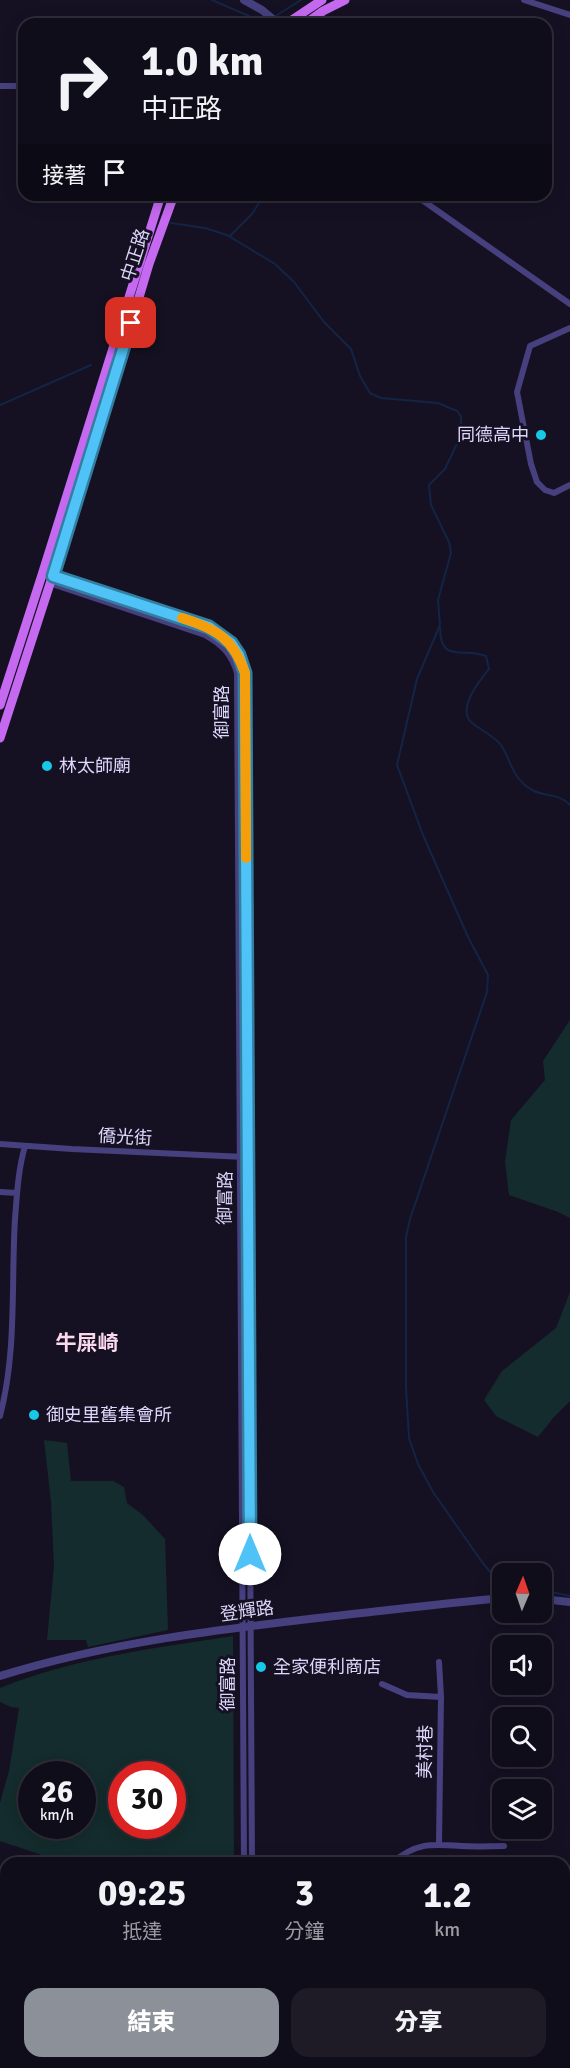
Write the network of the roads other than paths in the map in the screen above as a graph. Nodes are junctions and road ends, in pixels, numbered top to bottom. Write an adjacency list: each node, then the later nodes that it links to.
1 (244, 0): 6 (street)
2 (322, 0): 7 (main road)
3 (345, 0): 8 (main road)
4 (524, 0): 5 (street)
5 (570, 15)
6 (272, 18)
7 (295, 18)
8 (313, 18)
9 (0, 86): 10 (street)
10 (18, 86)
11 (159, 201): 17 (main road, 中正路)
12 (172, 201): 18 (main road, 中正路)
13 (424, 201): 14 (street)
14 (570, 304)
15 (570, 328): 16 (street)
16 (570, 485)
17 (42, 575): 18 (street, 御富路); 19 (main road, 中正路)
18 (52, 580): 20 (main road, 中正路); 23 (street, 御富路)
19 (0, 705)
20 (0, 738)
21 (0, 1144): 22 (street, 僑光街)
22 (25, 1146): 23 (street, 僑光街); 25 (street)
23 (245, 1156): 30 (street, 御富路)
24 (0, 1192): 25 (street)
25 (17, 1192): 26 (street)
26 (0, 1416)
27 (492, 1599): 30 (street, 登輝路)
28 (552, 1600): 29 (street)
29 (570, 1602)
30 (246, 1626): 32 (street, 登輝路); 37 (street, 御富路); 38 (street, 御富路)
31 (439, 1662): 34 (street, 美村巷)
32 (0, 1676)
33 (382, 1684): 34 (street)
34 (441, 1696): 35 (street, 美村巷)
35 (439, 1844): 36 (street); 39 (street)
36 (504, 1846)
37 (244, 1857)
38 (252, 1857)
39 (400, 1857)

